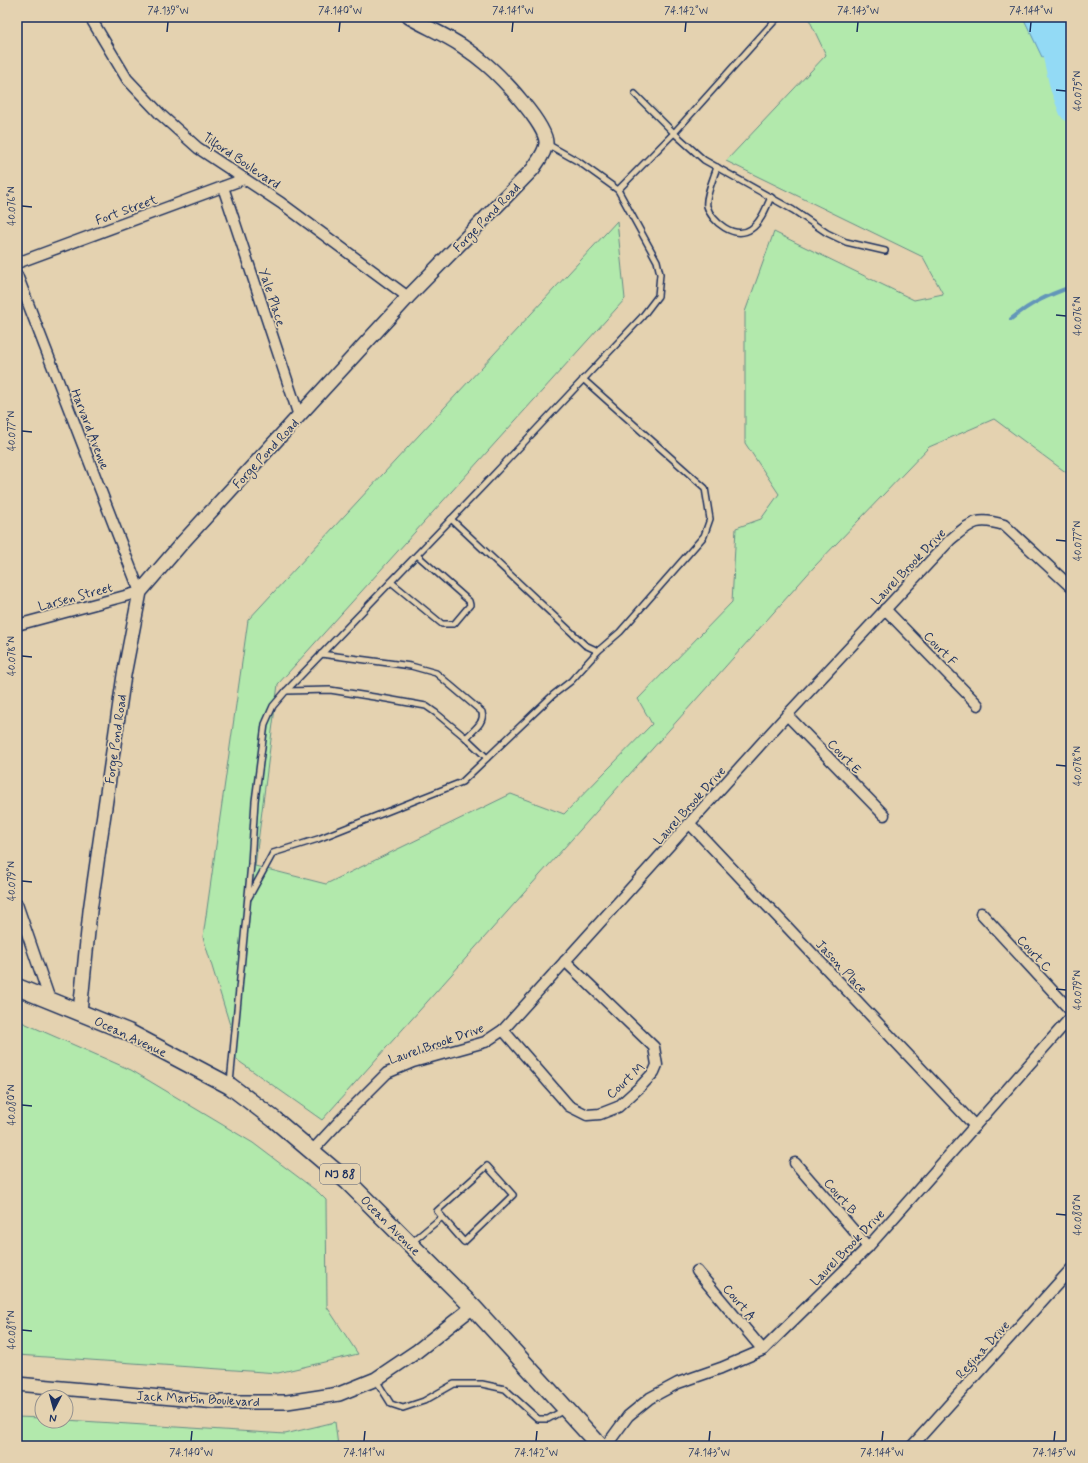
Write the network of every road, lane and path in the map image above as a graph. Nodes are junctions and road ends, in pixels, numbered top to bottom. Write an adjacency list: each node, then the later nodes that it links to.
1 (90, 17): 8 (street, Tilford Boulevard)
2 (409, 17): 6 (street)
3 (778, 17): 5 (lane)
4 (634, 94): 5 (lane)
5 (674, 133): 7 (lane); 10 (lane)
6 (546, 144): 10 (lane); 15 (street, Forge Pond Road)
7 (717, 167): 11 (lane); 11 (lane)
8 (244, 178): 9 (street, Fort Street); 15 (street, Tilford Boulevard)
9 (223, 187): 13 (street, Fort Street); 17 (street, Yale Place)
10 (618, 190): 16 (lane)
11 (771, 198): 12 (lane)
12 (885, 251)
13 (17, 263)
14 (17, 275): 22 (street, Harvard Avenue)
15 (408, 297): 17 (street, Forge Pond Road)
16 (583, 379): 18 (lane); 25 (lane)
17 (299, 416): 22 (street, Forge Pond Road)
18 (451, 519): 19 (lane); 25 (lane)
19 (417, 555): 20 (lane); 20 (lane)
20 (391, 582): 26 (lane)
21 (1071, 587): 23 (street, Laurel Brook Drive)
22 (140, 592): 24 (street, Larsen Street); 41 (street, Forge Pond Road)
23 (885, 609): 28 (street, Court F); 29 (street, Laurel Brook Drive)
24 (17, 625)
25 (598, 651): 31 (lane)
26 (321, 654): 27 (lane); 30 (lane)
27 (286, 691): 30 (lane); 34 (lane)
28 (978, 705)
29 (787, 715): 32 (street, Court E); 33 (street, Laurel Brook Drive)
30 (466, 738): 31 (lane)
31 (487, 758): 34 (lane)
32 (884, 815)
33 (690, 824): 37 (street, Laurel Brook Drive); 45 (street, Jason Place)
34 (248, 899): 44 (lane)
35 (17, 904): 39 (street)
36 (981, 913): 40 (street, Court C)
37 (565, 961): 43 (street, Laurel Brook Drive); 43 (street, Court M)
38 (17, 987): 39 (main road, Ocean Avenue / NJ 88)
39 (50, 1000): 41 (main road, Ocean Avenue / NJ 88)
40 (1071, 1011)
41 (80, 1012): 44 (main road, Ocean Avenue / NJ 88)
42 (1071, 1017): 45 (street, Laurel Brook Drive)
43 (503, 1030): 46 (street, Laurel Brook Drive)
44 (230, 1086): 46 (main road, Ocean Avenue / NJ 88)
45 (975, 1126): 50 (street, Laurel Brook Drive)
46 (312, 1151): 49 (main road, Ocean Avenue / NJ 88)
47 (795, 1163): 50 (street, Court B)
48 (442, 1217): 48 (lane); 49 (lane)
49 (410, 1244): 53 (main road, Ocean Avenue / NJ 88)
50 (868, 1247): 54 (street, Laurel Brook Drive)
51 (1071, 1269): 60 (street, Regina Drive)
52 (697, 1271): 54 (street, Court A)
53 (473, 1307): 55 (street, Jack Martin Boulevard); 57 (main road, Ocean Avenue / NJ 88)
54 (763, 1350): 59 (street, Laurel Brook Drive)
55 (376, 1379): 56 (street, Jack Martin Boulevard); 57 (lane)
56 (17, 1384)
57 (566, 1409): 58 (main road, Ocean Avenue / NJ 88)
58 (600, 1446)
59 (606, 1446)
60 (912, 1446)

